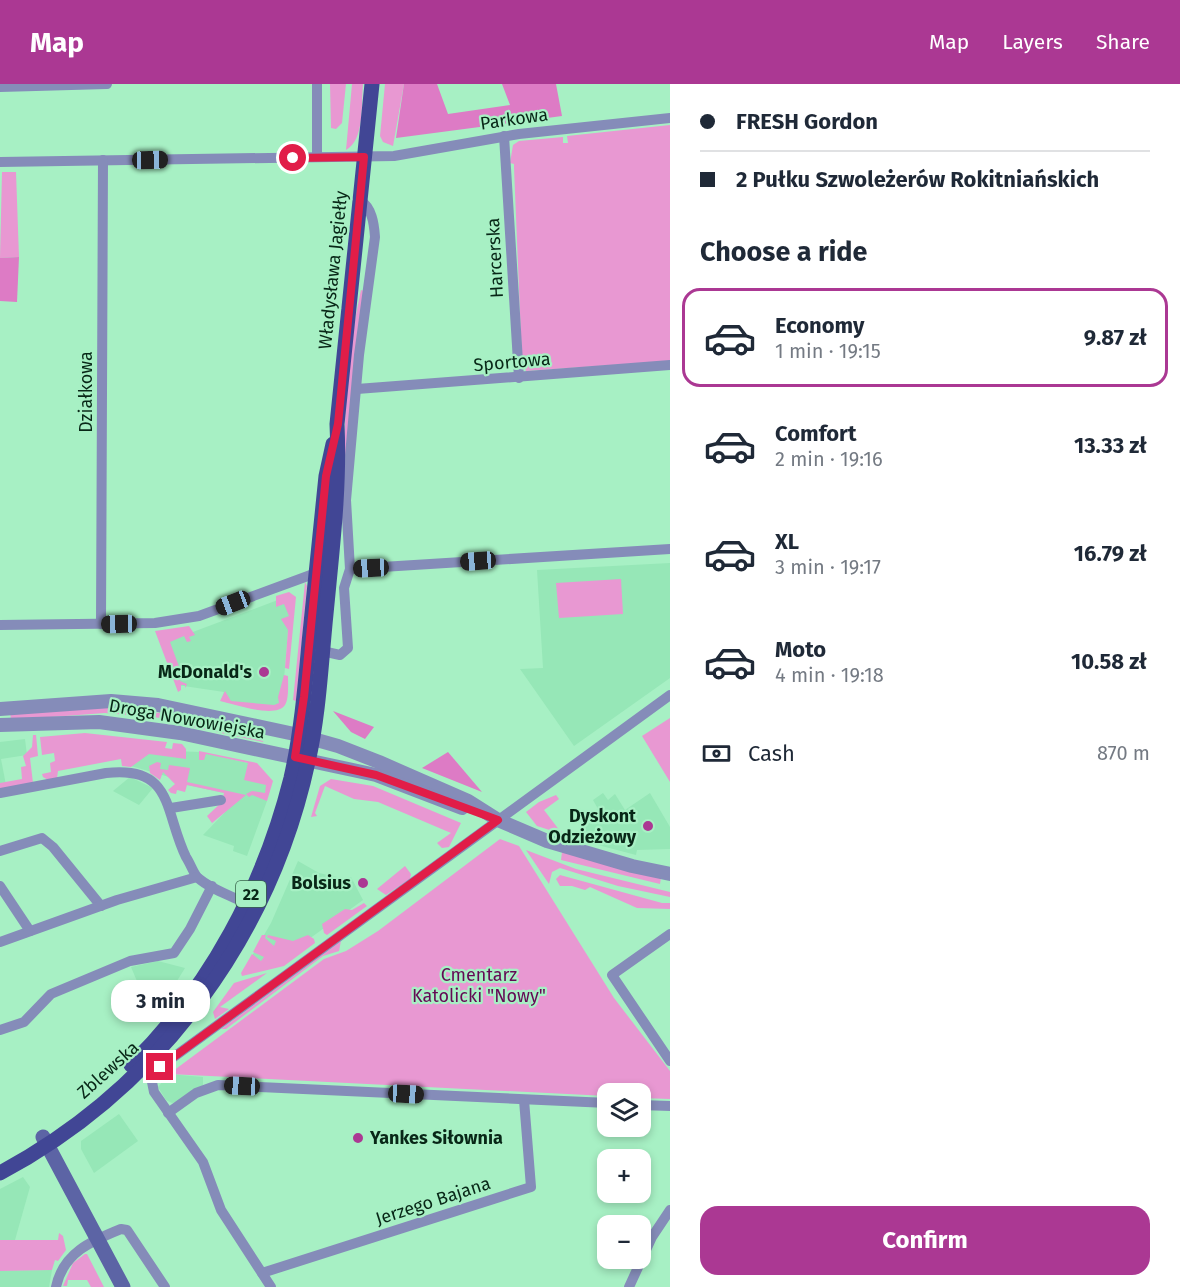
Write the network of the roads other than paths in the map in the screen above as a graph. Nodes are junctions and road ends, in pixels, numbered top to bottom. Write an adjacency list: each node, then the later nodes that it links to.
1 (107, 84): 4 (street)
2 (316, 84): 7 (street)
3 (372, 84): 8 (main road, Władysława Jagiełły / 22)
4 (0, 87)
5 (670, 118): 6 (street, Parkowa)
6 (504, 136): 8 (street, Parkowa); 13 (street, Harcerska)
7 (317, 157): 8 (street, Parkowa); 9 (street, Parkowa)
8 (364, 157): 11 (main road, Władysława Jagiełły / 22)
9 (103, 160): 10 (street, Parkowa); 19 (street, Działkowa)
10 (0, 162)
11 (360, 200): 14 (street); 15 (main road, Władysława Jagiełły / 22)
12 (670, 365): 13 (street, Sportowa)
13 (519, 378): 14 (street, Sportowa)
14 (357, 389): 17 (street)
15 (338, 424): 18 (main road, Władysława Jagiełły / 22); 21 (main road, Władysława Jagiełły / 22)
16 (670, 549): 17 (street)
17 (350, 569): 21 (street)
18 (316, 573): 19 (street); 25 (main road, Władysława Jagiełły / 22)
19 (101, 624): 20 (street)
20 (0, 625)
21 (322, 651): 25 (main road, Władysława Jagiełły / 22)
22 (670, 695): 30 (street)
23 (0, 709): 25 (street, Droga Nowowiejska)
24 (0, 725): 26 (street, Droga Nowowiejska)
25 (306, 738): 26 (main road, Zblewska / 22); 30 (street, Droga Nowowiejska)
26 (302, 759): 30 (street, Droga Nowowiejska); 36 (main road, Zblewska / 22); 48 (main road, Zblewska / 22)
27 (0, 793): 29 (street)
28 (221, 800): 29 (street)
29 (171, 808): 33 (street)
30 (498, 820): 32 (street); 47 (street)
31 (0, 851): 37 (street)
32 (670, 874)
33 (197, 877): 35 (street); 37 (street)
34 (0, 886): 38 (street)
35 (212, 886): 36 (street); 41 (street)
36 (246, 903): 48 (main road, Zblewska / 22)
37 (101, 906): 38 (street)
38 (30, 931): 40 (street)
39 (670, 934): 42 (street)
40 (0, 942)
41 (0, 1030)
42 (670, 1061)
43 (524, 1100): 44 (street); 47 (street); 53 (street, Jerzego Bajana)
44 (597, 1103)
45 (651, 1105): 46 (street)
46 (670, 1106)
47 (168, 1113): 53 (street)
48 (45, 1141): 49 (main road, Zblewska / 22); 50 (main road, Zblewska / 22); 52 (main road)
49 (0, 1163)
50 (0, 1173)
51 (670, 1210): 58 (street)
52 (99, 1239): 54 (street); 55 (main road); 56 (street)
53 (262, 1273): 57 (street)
54 (56, 1287)
55 (123, 1287)
56 (165, 1287)
57 (272, 1287)
58 (629, 1287)

